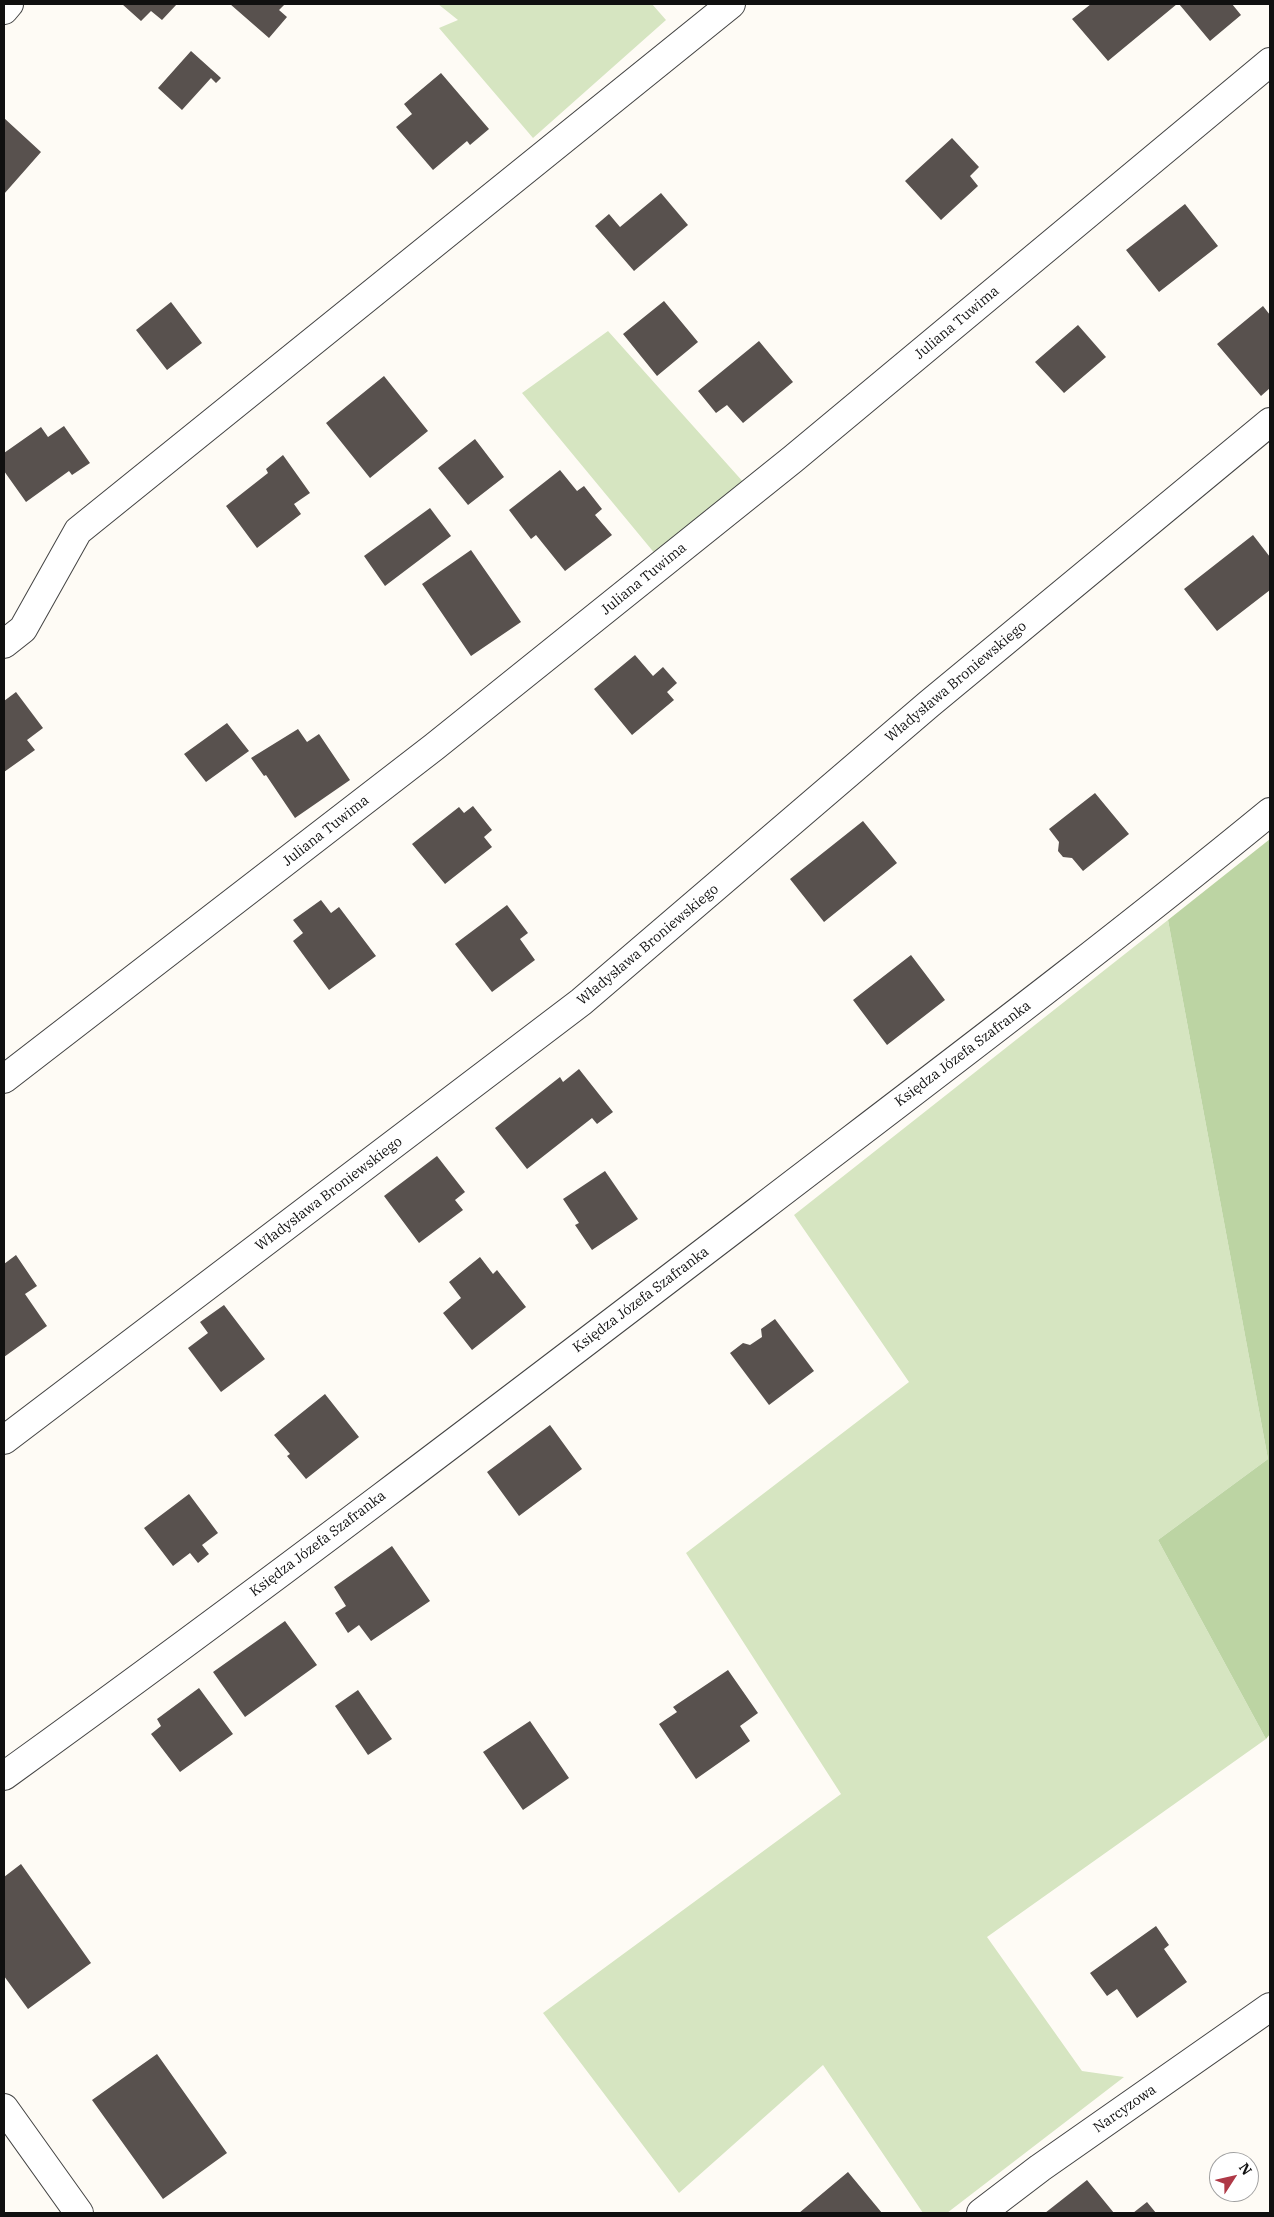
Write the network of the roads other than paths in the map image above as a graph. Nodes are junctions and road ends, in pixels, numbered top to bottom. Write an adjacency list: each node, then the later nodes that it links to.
1 (9, 4): 3 (street)
2 (731, 4): 6 (street)
3 (4, 10)
4 (1270, 62): 8 (street, Juliana Tuwima)
5 (1270, 422): 9 (street, Władysława Broniewskiego)
6 (4, 644)
7 (1270, 812): 10 (street, Księdza Józefa Szafranka)
8 (4, 1079)
9 (4, 1440)
10 (4, 1776)
11 (1270, 2007): 14 (street, Narcyzowa)
12 (4, 2108): 13 (street)
13 (79, 2213)
14 (981, 2213)

